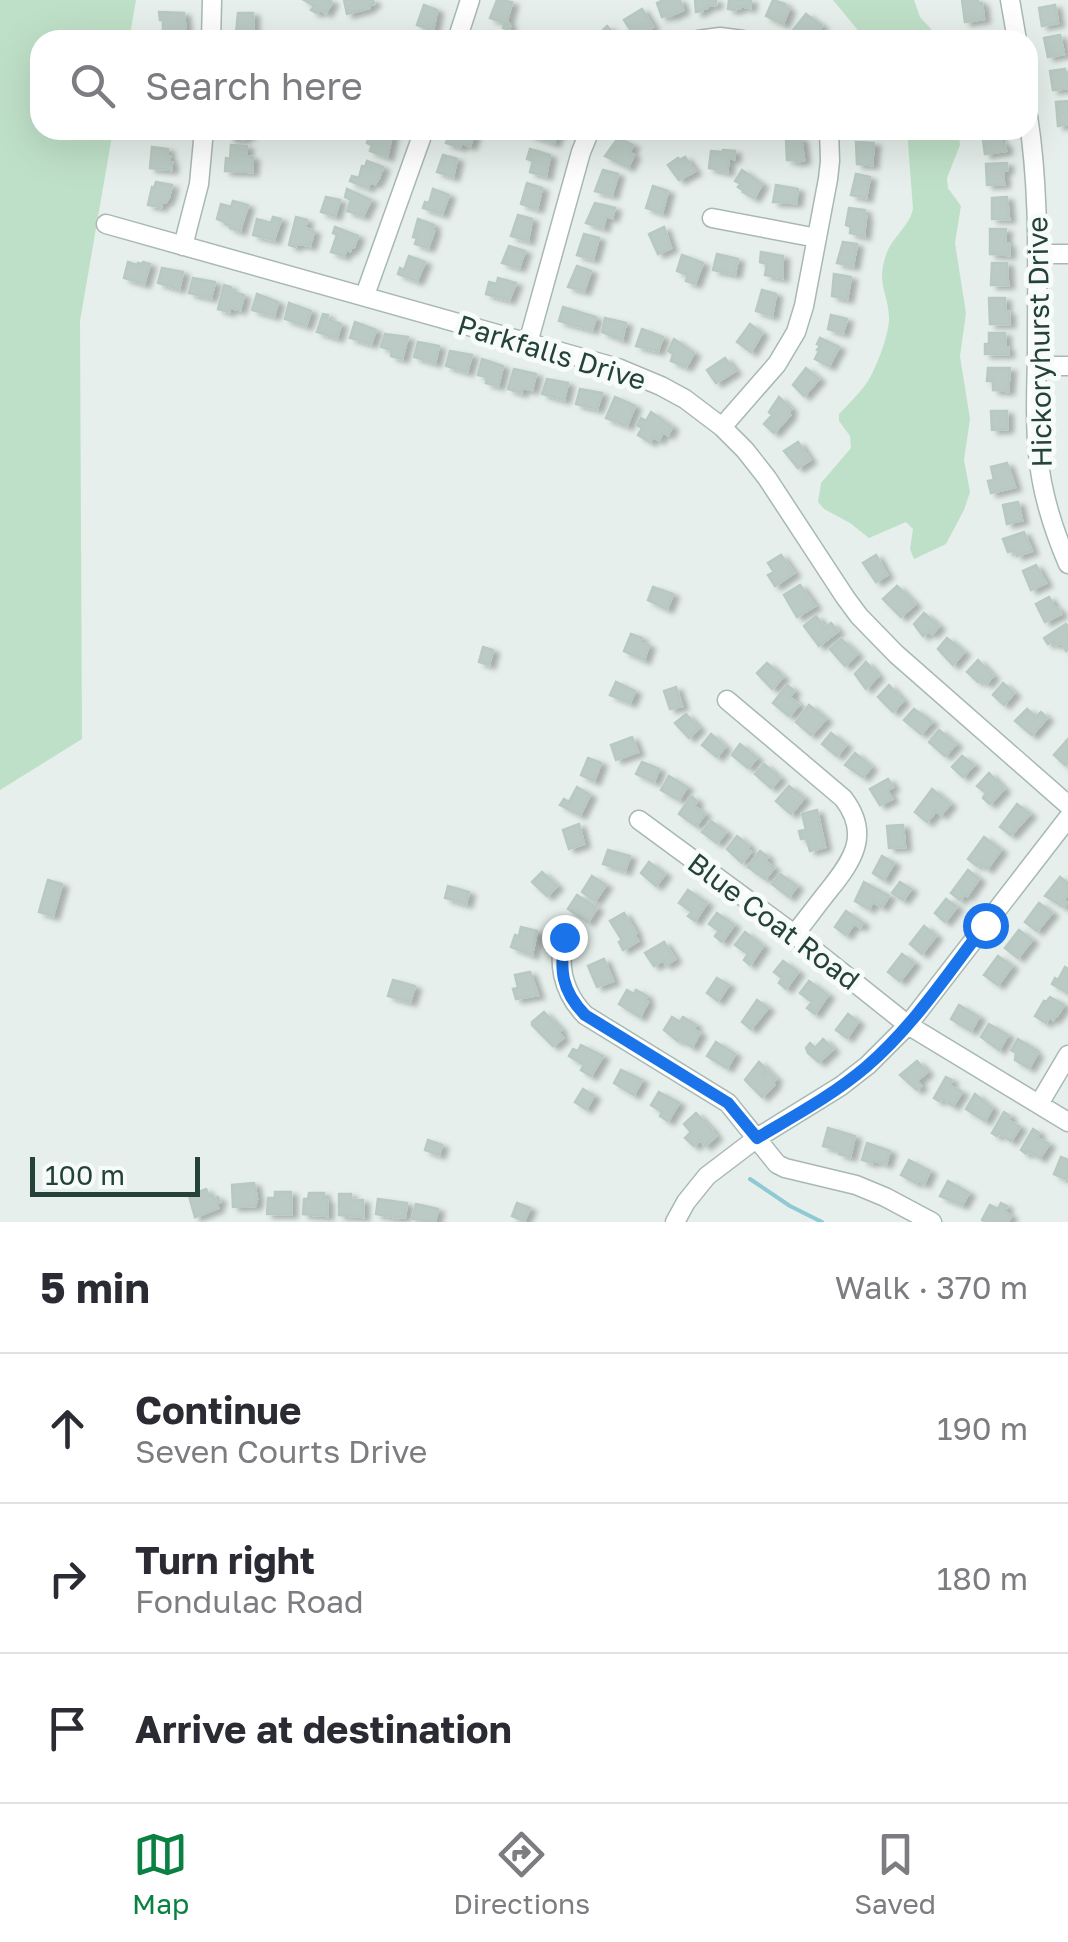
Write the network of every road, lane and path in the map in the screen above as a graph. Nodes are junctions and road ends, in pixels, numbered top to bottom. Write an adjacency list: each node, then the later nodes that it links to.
1 (212, 0): 4 (street)
2 (470, 0): 5 (street)
3 (1010, 0): 6 (street)
4 (211, 30)
5 (460, 30)
6 (1014, 30)
7 (203, 140): 15 (street)
8 (420, 140): 18 (street)
9 (586, 140): 19 (street)
10 (829, 140): 14 (street)
11 (1032, 140): 16 (street, Hickoryhurst Drive)
12 (712, 218): 14 (street)
13 (106, 224): 15 (street, Parkfalls Drive)
14 (817, 238): 22 (street)
15 (183, 246): 18 (street, Parkfalls Drive)
16 (1037, 254): 17 (street); 20 (street, Hickoryhurst Drive)
17 (1068, 254)
18 (364, 295): 19 (street, Parkfalls Drive)
19 (528, 343): 22 (street, Parkfalls Drive)
20 (1037, 366): 21 (street); 23 (street, Hickoryhurst Drive)
21 (1068, 366)
22 (722, 428): 25 (street, Parkfalls Drive)
23 (1068, 564)
24 (728, 700): 29 (street)
25 (1068, 806)
26 (1068, 818): 30 (street)
27 (639, 820): 29 (street, Blue Coat Road)
28 (568, 929): 34 (street)
29 (794, 934): 30 (street, Blue Coat Road)
30 (908, 1025): 32 (street, Blue Coat Road); 34 (street)
31 (1068, 1055): 32 (street)
32 (1039, 1104): 33 (street, Blue Coat Road)
33 (1068, 1122)
34 (757, 1138): 35 (street); 36 (street)
35 (676, 1222)
36 (932, 1222)

